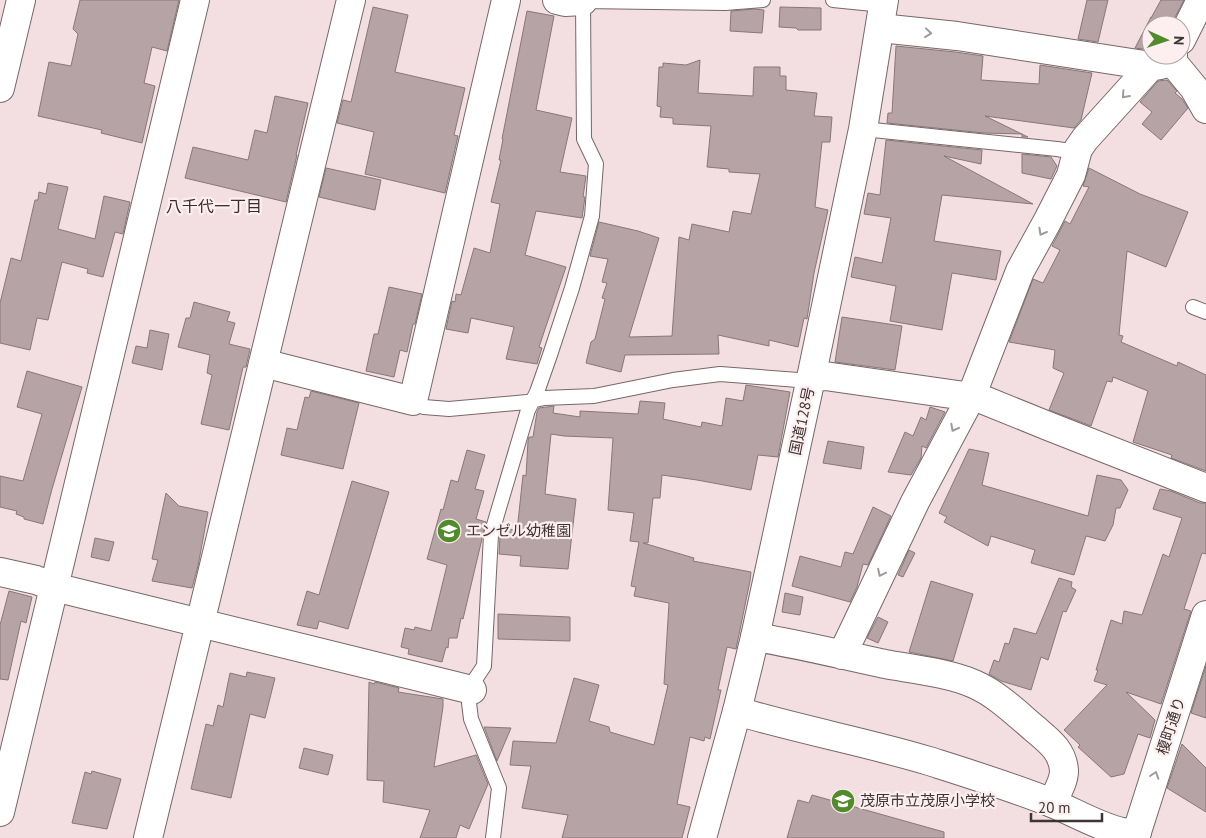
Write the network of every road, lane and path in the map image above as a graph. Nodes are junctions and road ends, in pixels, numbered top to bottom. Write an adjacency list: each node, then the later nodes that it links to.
1 (21, 0): 14 (main road)
2 (195, 0): 25 (main road)
3 (350, 0): 18 (main road)
4 (506, 0): 22 (main road)
5 (574, 0): 6 (lane); 21 (lane)
6 (763, 0)
7 (833, 0): 9 (lane)
8 (1201, 0): 10 (main road)
9 (882, 11): 11 (main road, one-way to 11); 16 (main road, 国道128号)
10 (1191, 17)
11 (1141, 52)
12 (1159, 65): 17 (main road, one-way to 17)
13 (1177, 65): 15 (main road)
14 (0, 88)
15 (1206, 109)
16 (863, 129): 17 (lane); 19 (main road, 国道128号)
17 (1077, 154): 20 (main road, one-way to 20)
18 (263, 363): 22 (main road); 27 (main road)
19 (811, 378): 20 (main road); 21 (lane); 28 (main road, 国道128号)
20 (971, 397): 23 (main road); 29 (main road, one-way to 29)
21 (533, 400): 22 (lane); 30 (lane)
22 (413, 401)
23 (1206, 488)
24 (0, 572): 25 (main road)
25 (54, 587): 27 (main road); 33 (main road)
26 (1206, 614): 34 (main road, 榎町通り, one-way to 26)
27 (200, 623): 30 (main road); 35 (main road)
28 (755, 637): 29 (main road); 31 (main road, 国道128号)
29 (842, 655): 32 (main road)
30 (472, 690): 36 (lane)
31 (737, 711): 32 (main road); 37 (main road, 国道128号)
32 (1052, 803): 34 (main road)
33 (0, 812)
34 (1143, 836)
35 (148, 838)
36 (493, 838)
37 (702, 838)

